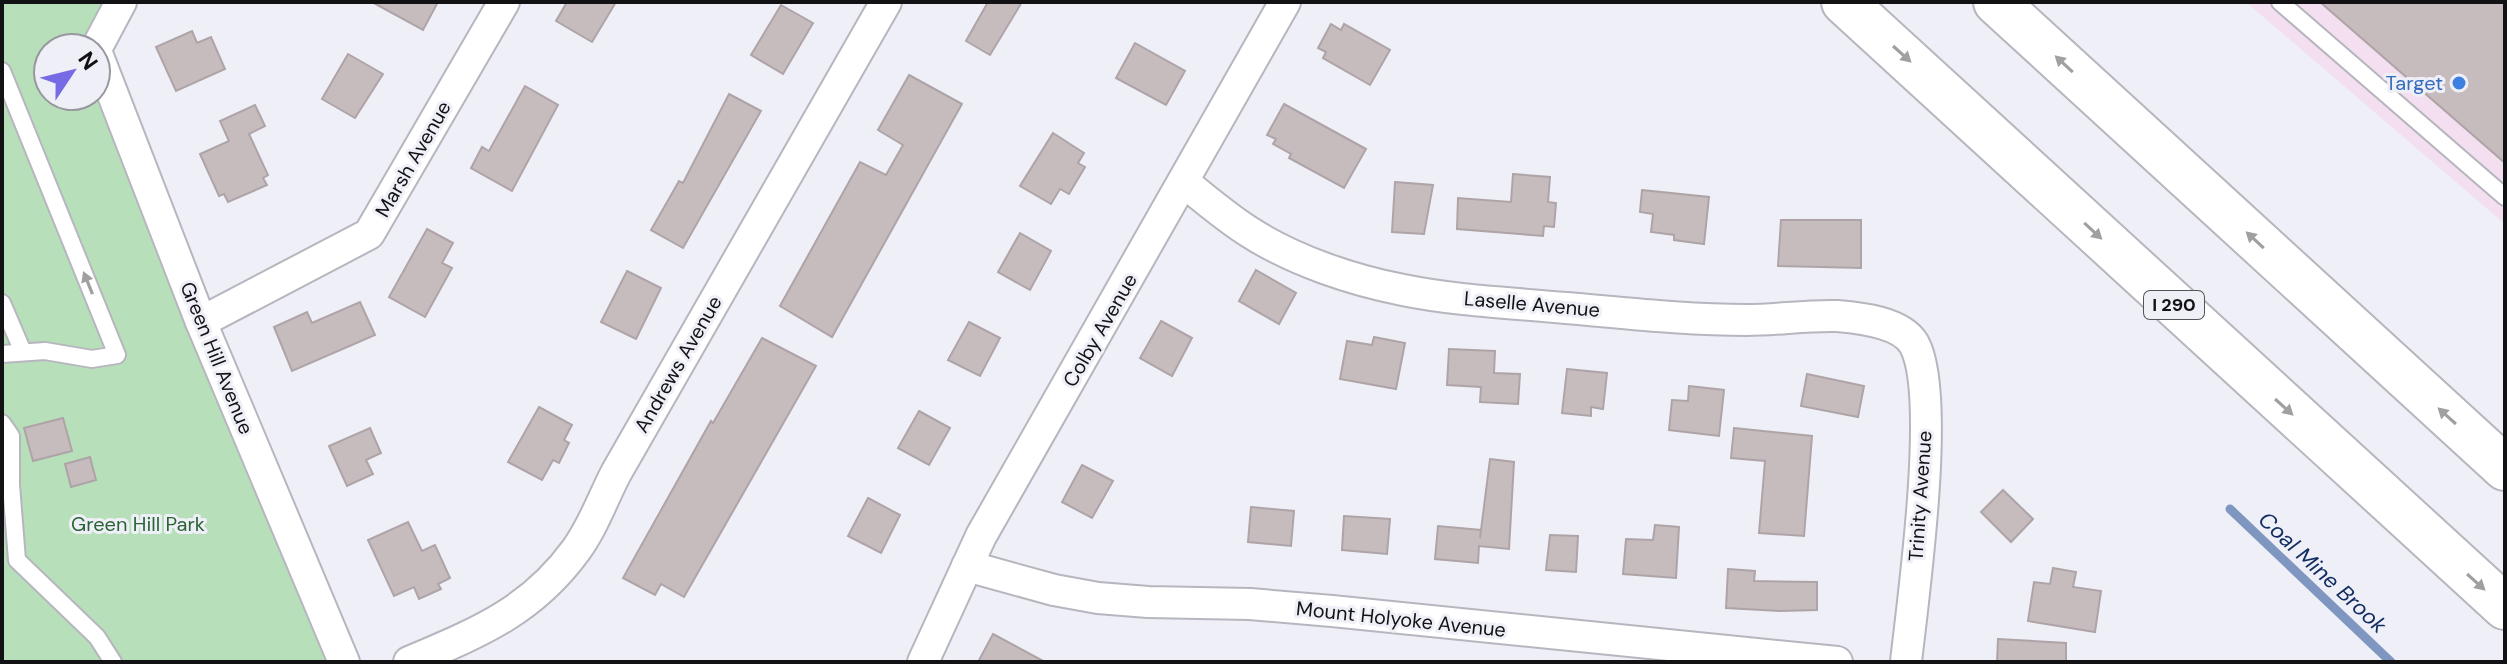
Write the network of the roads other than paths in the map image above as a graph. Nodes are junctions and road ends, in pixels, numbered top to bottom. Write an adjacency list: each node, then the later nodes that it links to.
1 (121, 2): 8 (street)
2 (504, 2): 14 (street, Marsh Avenue)
3 (886, 2): 25 (street, Andrews Avenue)
4 (1285, 2): 11 (street, Colby Avenue)
5 (1844, 2): 22 (highway, I 290, one-way to 22)
6 (1996, 2): 19 (highway, one-way to 6)
7 (2280, 2): 12 (lane)
8 (105, 32)
9 (2, 71): 16 (lane, one-way to 9)
10 (112, 91): 14 (street, Green Hill Avenue)
11 (1184, 182): 15 (street, Laselle Avenue); 21 (street, Colby Avenue)
12 (2505, 197)
13 (2, 303): 16 (lane)
14 (201, 322): 24 (street, Green Hill Avenue)
15 (1905, 334): 28 (street, Trinity Avenue)
16 (23, 352): 17 (lane)
17 (2, 354)
18 (2, 423): 20 (lane)
19 (2505, 468)
20 (9, 561): 23 (lane)
21 (967, 566): 26 (street, Colby Avenue); 27 (street, Mount Holyoke Avenue)
22 (2505, 607)
23 (113, 662)
24 (344, 662)
25 (409, 662)
26 (923, 662)
27 (1837, 662)
28 (1906, 662)

